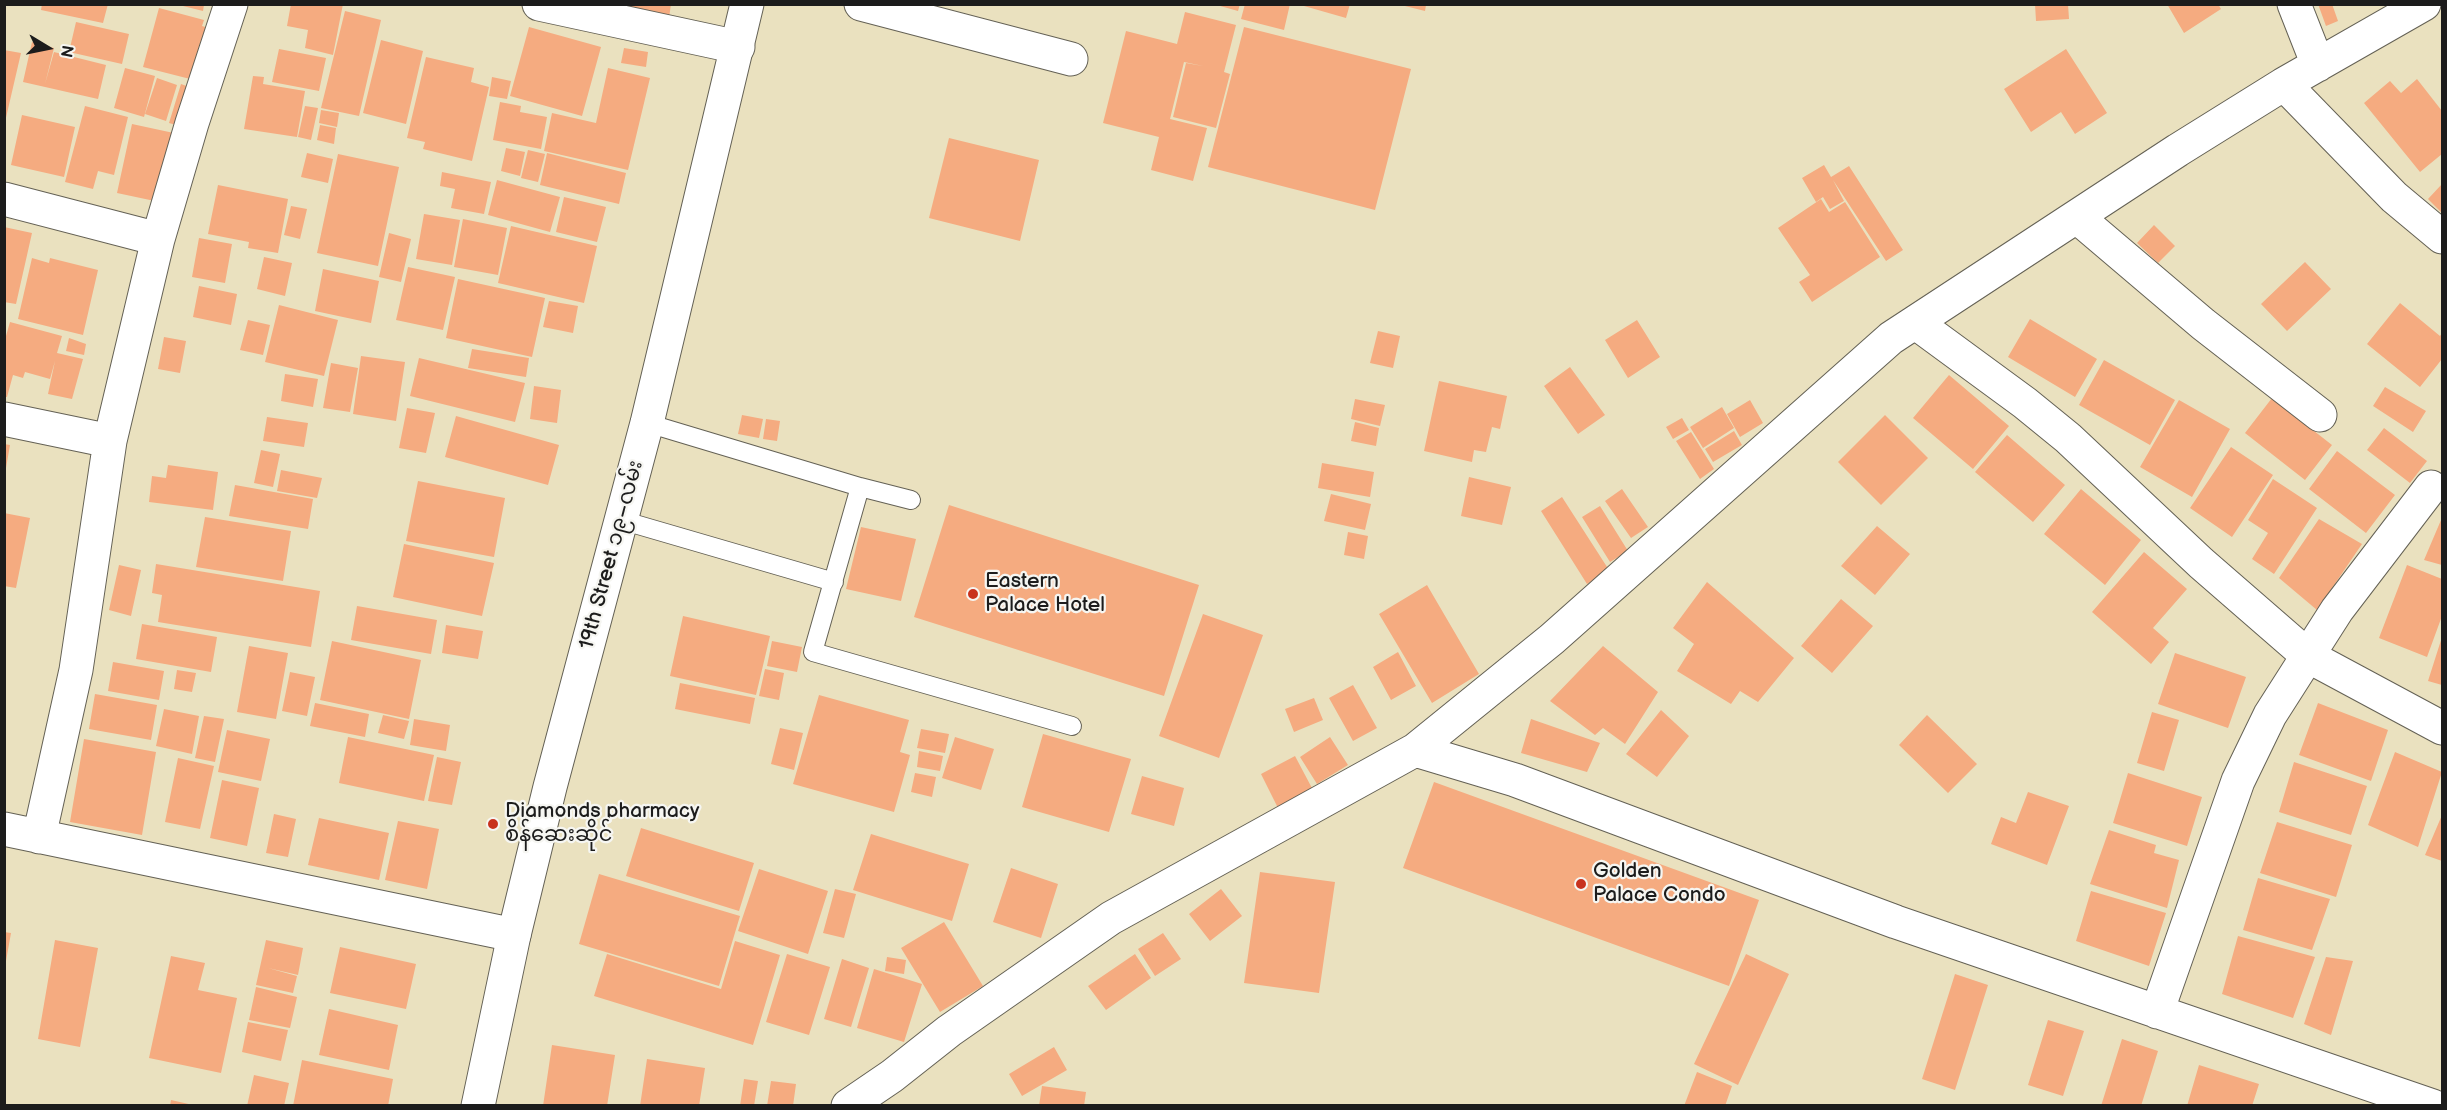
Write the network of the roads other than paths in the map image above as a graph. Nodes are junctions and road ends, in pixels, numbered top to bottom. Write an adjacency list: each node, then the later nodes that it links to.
1 (231, 4): 14 (street)
2 (539, 4): 7 (street)
3 (747, 4): 7 (street, 19th Street ၁၉−လမ်း)
4 (861, 4): 8 (street)
5 (2294, 4): 9 (street)
6 (2424, 4): 9 (street)
7 (738, 47): 18 (street, 19th Street ၁၉−လမ်း)
8 (1071, 59)
9 (2318, 65): 10 (street)
10 (2284, 84): 12 (street); 13 (street)
11 (4, 199): 14 (street)
12 (2077, 217): 15 (street); 16 (street)
13 (2442, 237)
14 (158, 239): 19 (street)
15 (1916, 322): 25 (street); 28 (street)
16 (2320, 415)
17 (4, 419): 19 (street)
18 (647, 423): 20 (lane); 23 (street, 19th Street ၁၉−လမ်း)
19 (110, 441): 30 (street)
20 (860, 487): 22 (lane); 24 (lane)
21 (2431, 487): 25 (street)
22 (911, 500)
23 (621, 520): 24 (lane); 31 (street, 19th Street ၁၉−လမ်း)
24 (834, 582): 26 (lane)
25 (2308, 656): 27 (street); 32 (street)
26 (1072, 726)
27 (2442, 728)
28 (1415, 750): 32 (street); 34 (street)
29 (4, 830): 30 (street)
30 (39, 837): 31 (street)
31 (514, 935): 33 (street, 19th Street ၁၉−လမ်း)
32 (2157, 1012): 35 (street)
33 (478, 1106)
34 (848, 1106)
35 (2433, 1106)

